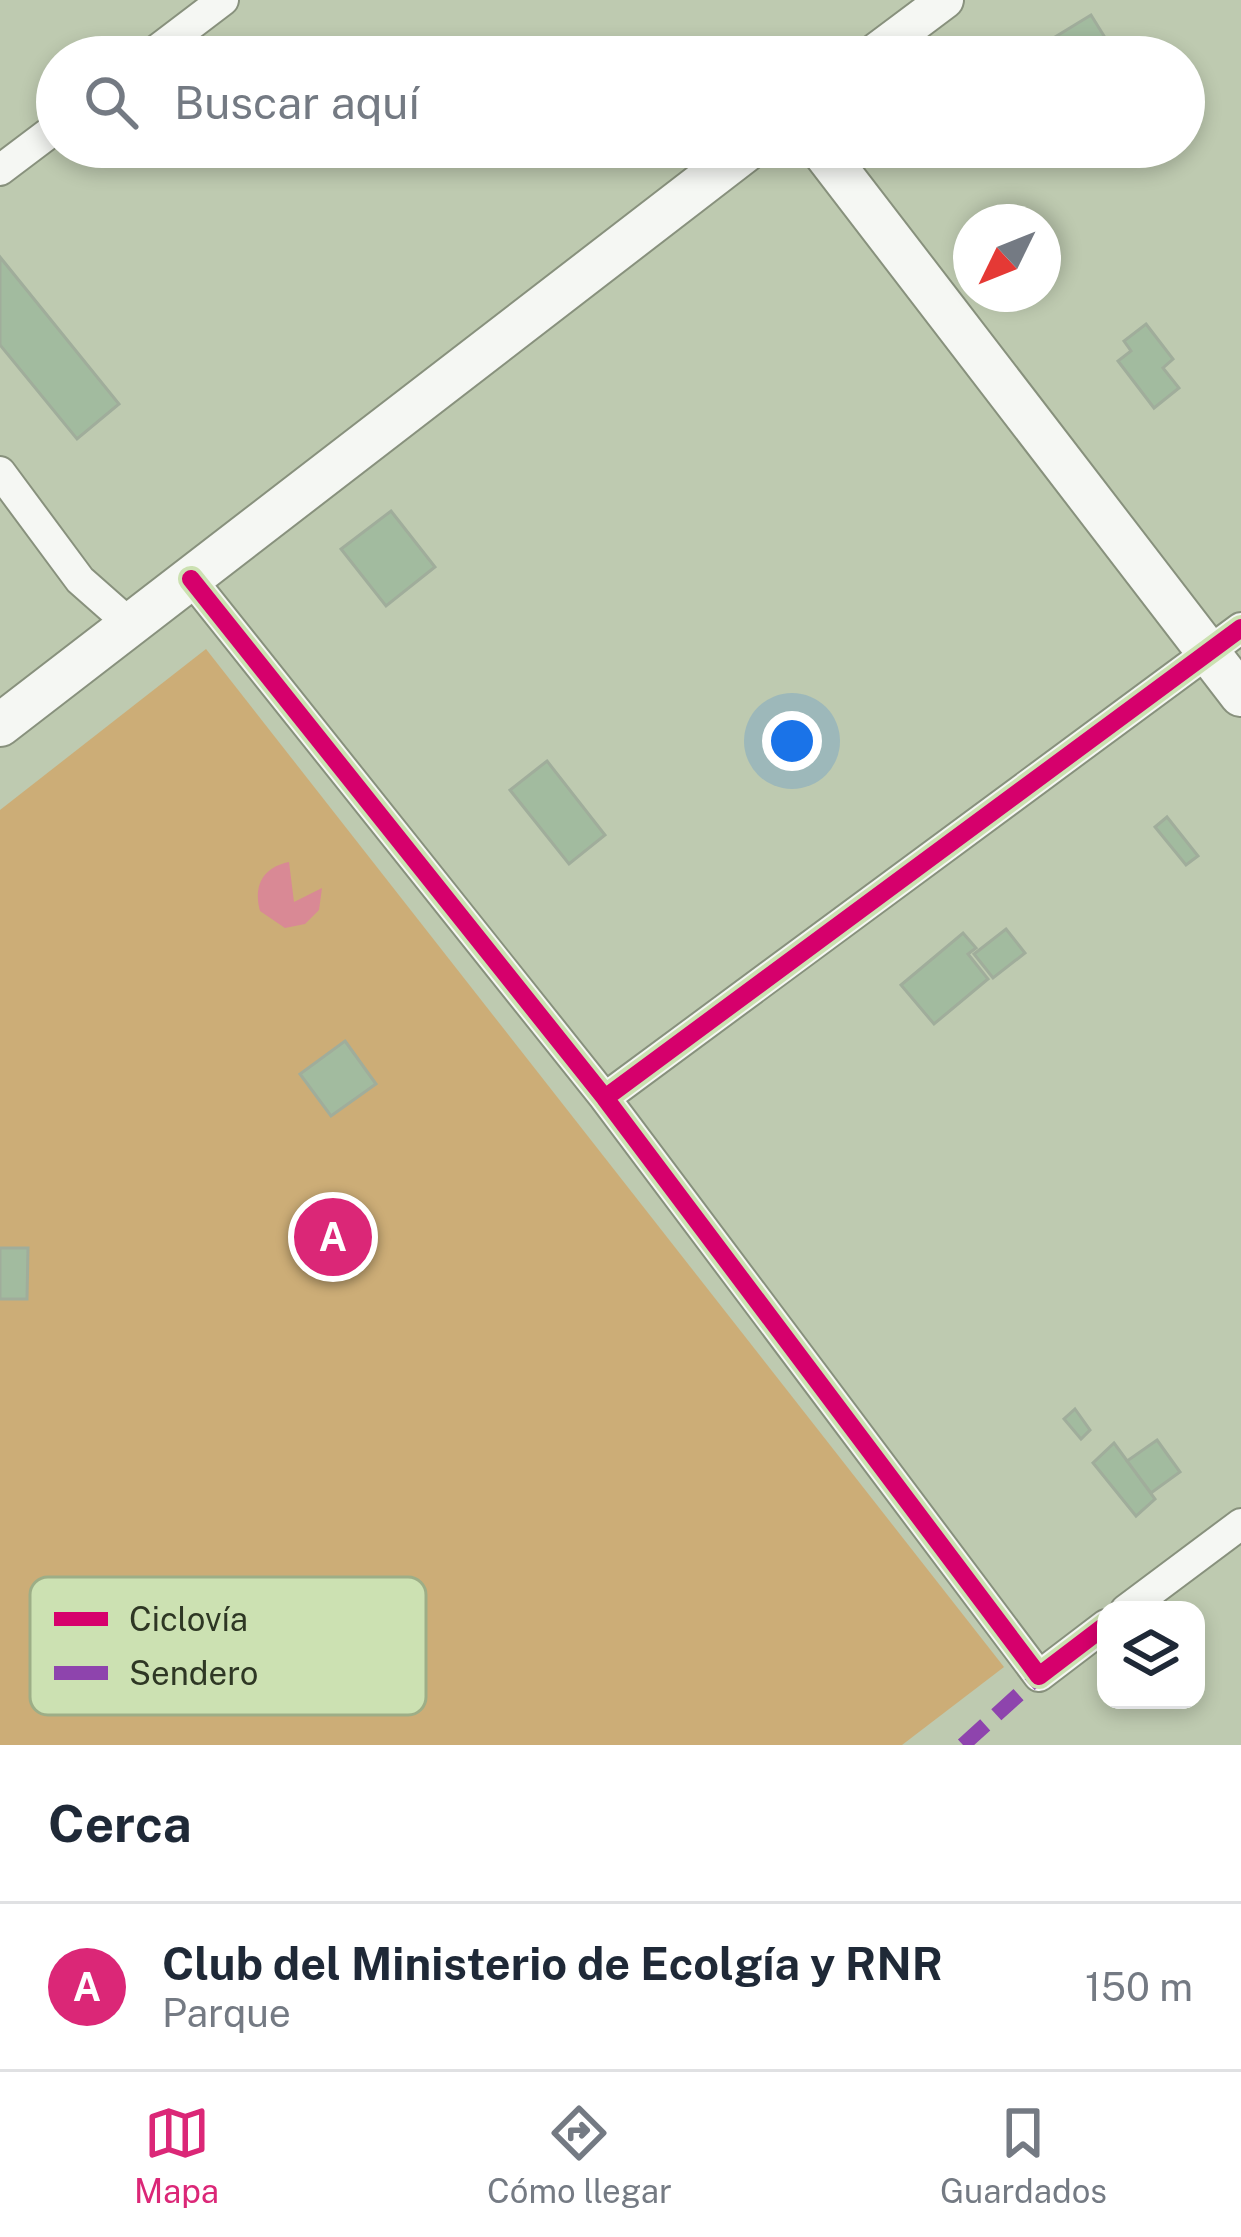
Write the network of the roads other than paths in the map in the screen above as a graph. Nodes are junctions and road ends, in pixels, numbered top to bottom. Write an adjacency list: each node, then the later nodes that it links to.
1 (223, 0): 3 (street)
2 (946, 0): 4 (street)
3 (176, 36)
4 (897, 36)
5 (36, 143): 8 (street)
6 (724, 168): 10 (main road)
7 (837, 168): 12 (main road)
8 (0, 170)
9 (0, 472): 11 (street)
10 (191, 579): 11 (main road); 15 (street)
11 (131, 625): 14 (main road)
12 (1225, 640): 13 (main road); 15 (street)
13 (1241, 695)
14 (0, 725)
15 (605, 1098): 18 (street)
16 (1241, 1524): 17 (street)
17 (1138, 1601)
18 (1097, 1632)

